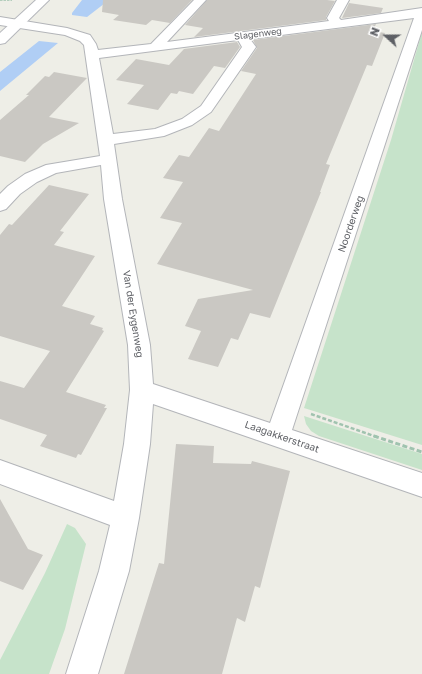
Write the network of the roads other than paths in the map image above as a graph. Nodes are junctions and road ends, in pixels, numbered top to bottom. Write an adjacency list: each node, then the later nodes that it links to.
1 (43, 0): 5 (street)
2 (200, 0): 9 (street)
3 (343, 0): 6 (street)
4 (422, 12): 6 (street, Slagenweg); 14 (street, Noorderweg)
5 (8, 15): 8 (street); 10 (street, Van der Eygenweg)
6 (338, 24): 7 (street, Slagenweg)
7 (242, 36): 9 (street, Slagenweg); 11 (street)
8 (0, 40)
9 (155, 47): 10 (street, Slagenweg)
10 (93, 55): 11 (street, Van der Eygenweg)
11 (107, 150): 12 (street); 13 (street, Van der Eygenweg)
12 (0, 205)
13 (142, 390): 14 (street, Laagakkerstraat); 17 (street, Van der Eygenweg)
14 (278, 436): 16 (street, Laagakkerstraat)
15 (0, 472): 17 (street)
16 (422, 485)
17 (125, 518): 18 (street, Van der Eygenweg)
18 (82, 674)

